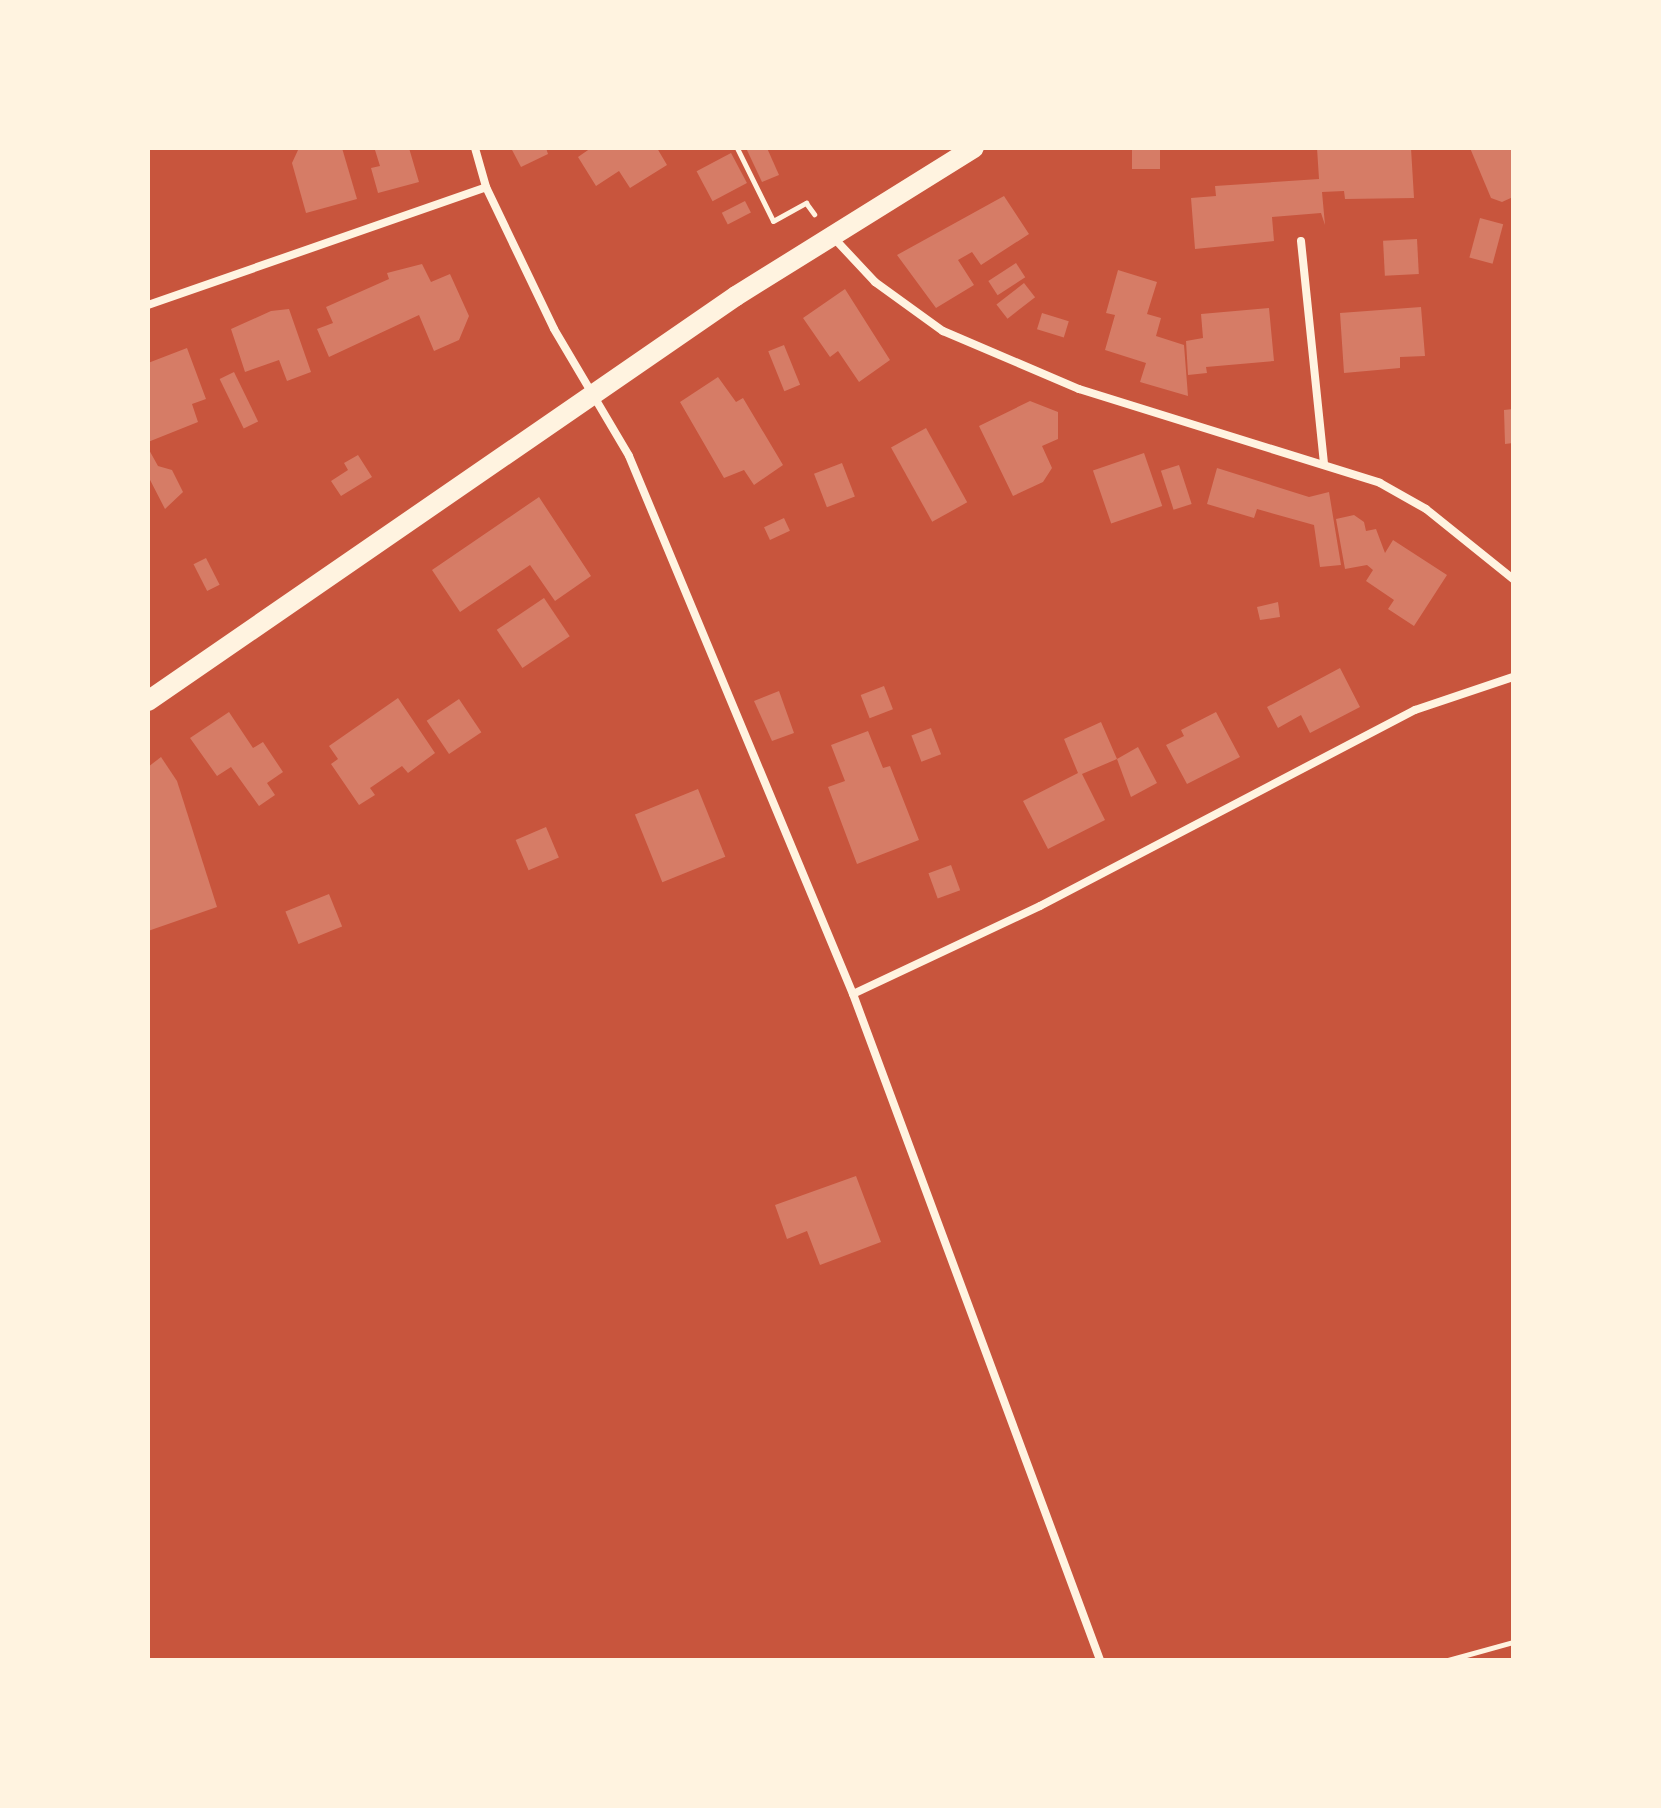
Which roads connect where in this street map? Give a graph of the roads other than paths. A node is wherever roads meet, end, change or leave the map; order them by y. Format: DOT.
graph roads {
  1 [pos="475,148"];
  2 [pos="974,148"];
  3 [pos="486,187"];
  4 [pos="830,233"];
  5 [pos="1301,241"];
  6 [pos="148,305"];
  7 [pos="597,395"];
  8 [pos="1324,463"];
  9 [pos="1513,579"];
  10 [pos="1513,677"];
  11 [pos="148,701"];
  12 [pos="853,994"];
  13 [pos="1100,1660"];
  1 -- 3 [label="street"];
  2 -- 4 [label="main road"];
  3 -- 6 [label="street"];
  3 -- 7 [label="street"];
  4 -- 7 [label="main road"];
  4 -- 8 [label="street"];
  5 -- 8 [label="street"];
  7 -- 11 [label="main road"];
  7 -- 12 [label="street"];
  8 -- 9 [label="street"];
  10 -- 12 [label="street"];
  12 -- 13 [label="street"];
}
